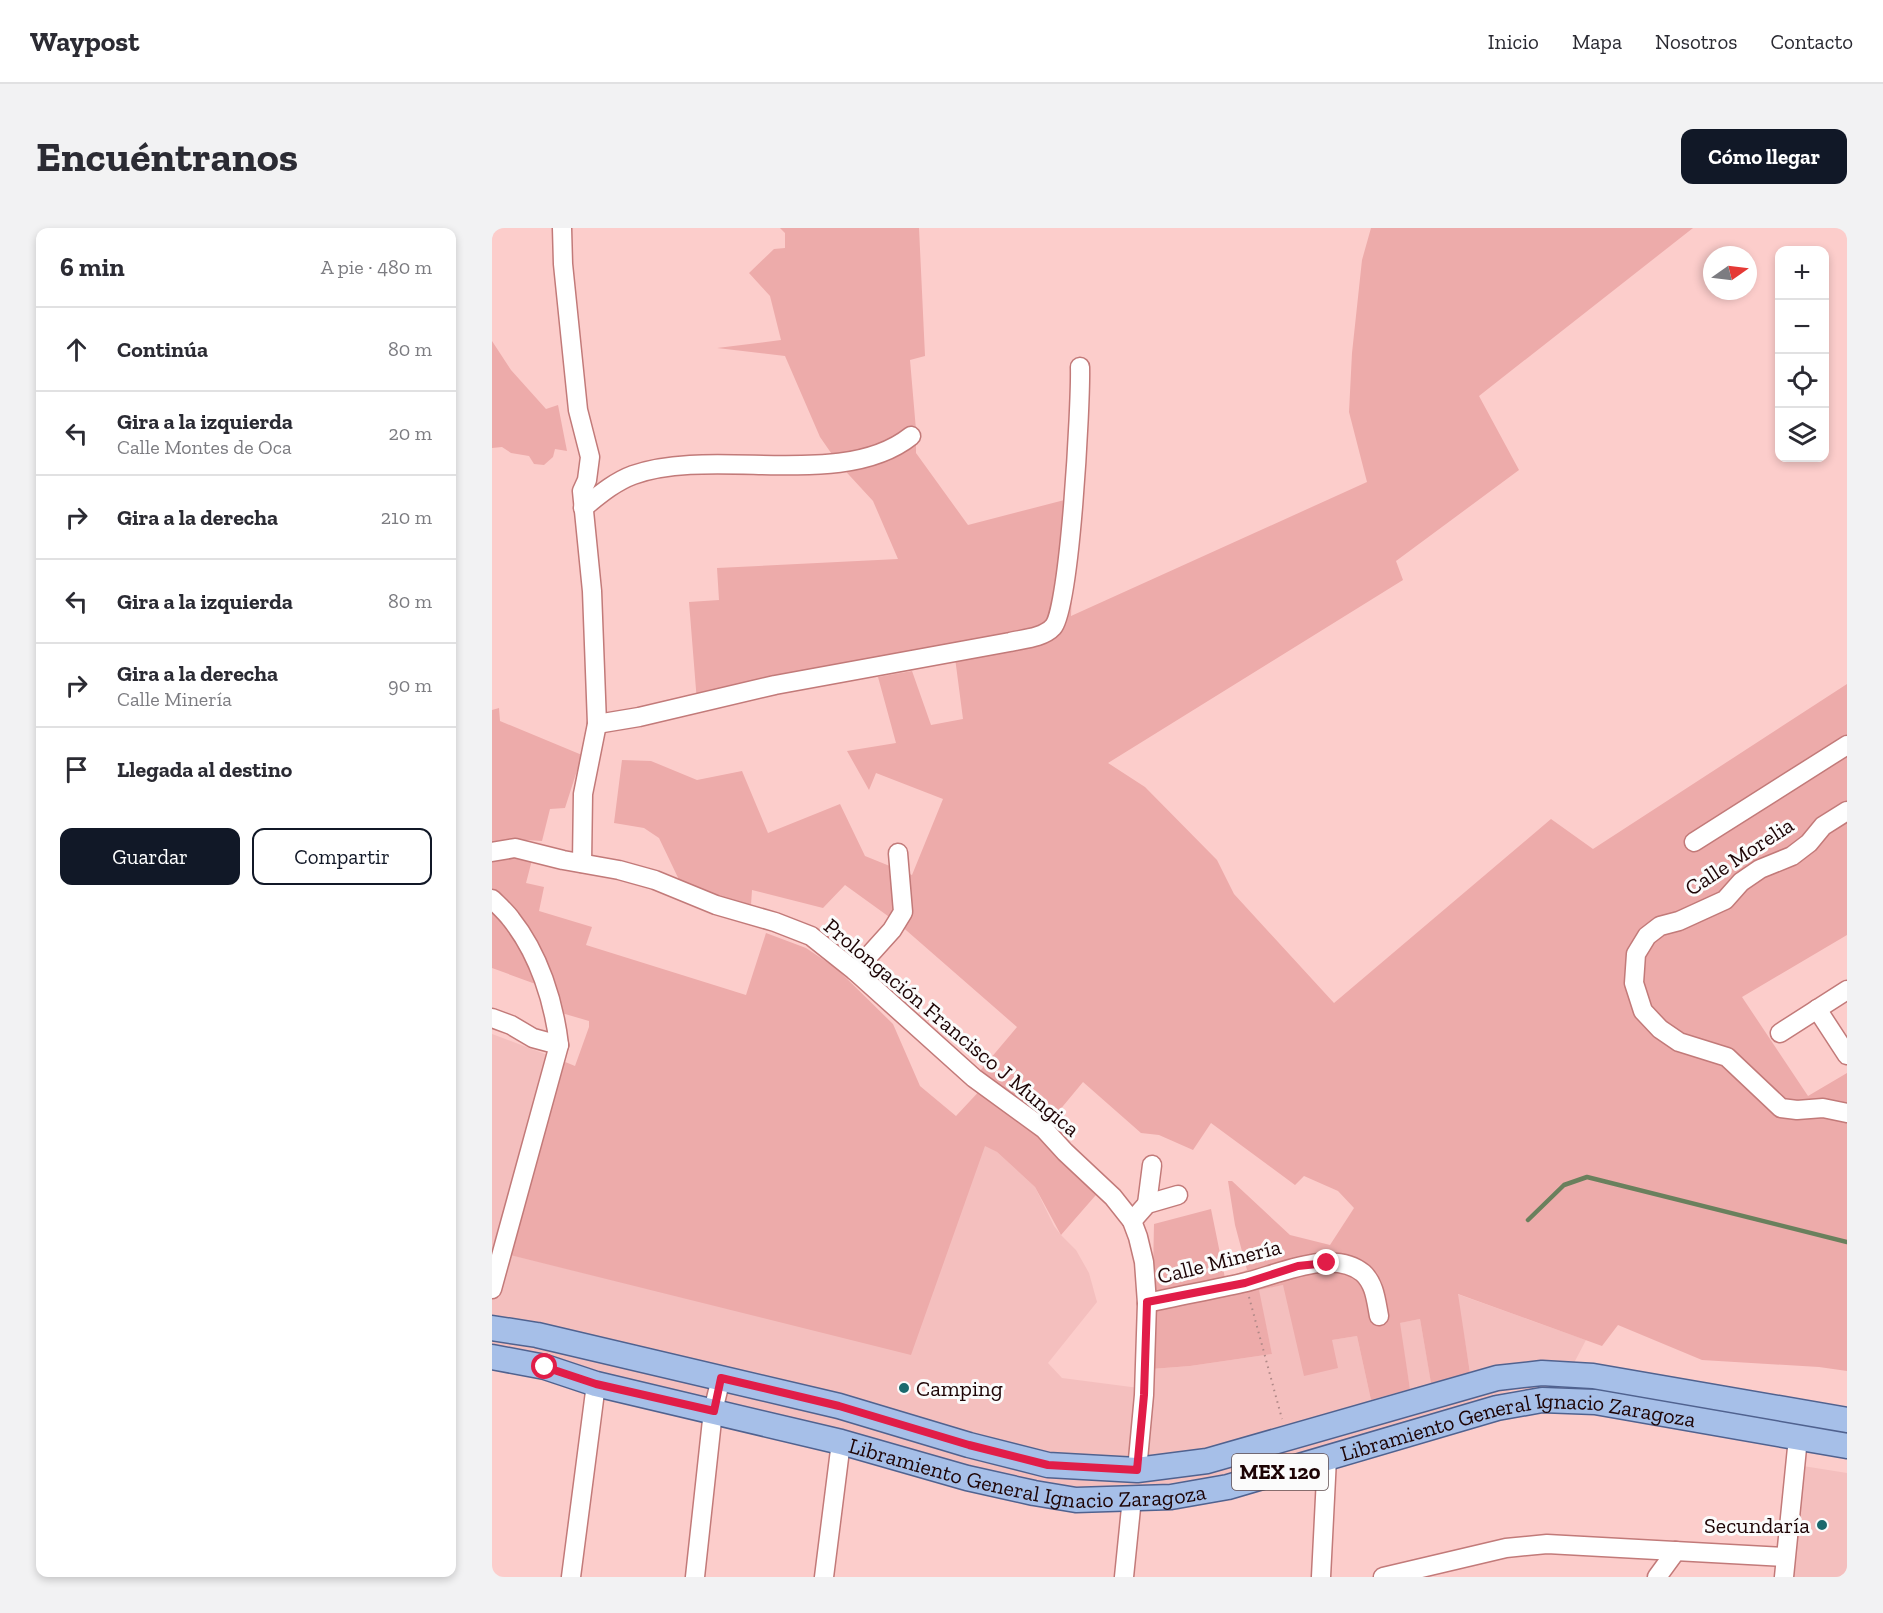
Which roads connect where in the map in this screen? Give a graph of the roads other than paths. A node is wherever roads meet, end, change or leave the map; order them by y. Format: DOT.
graph roads {
  1 [pos="562,228"];
  2 [pos="1080,368"];
  3 [pos="911,435"];
  4 [pos="583,508"];
  5 [pos="597,724"];
  6 [pos="1847,745"];
  7 [pos="1847,811"];
  8 [pos="1694,842"];
  9 [pos="492,852"];
  10 [pos="898,853"];
  11 [pos="582,863"];
  12 [pos="492,899"];
  13 [pos="855,971"];
  14 [pos="1847,990"];
  15 [pos="1817,1009"];
  16 [pos="492,1018"];
  17 [pos="1780,1033"];
  18 [pos="559,1045"];
  19 [pos="1847,1055"];
  20 [pos="1847,1113"];
  21 [pos="1152,1165"];
  22 [pos="1178,1195"];
  23 [pos="1146,1204"];
  24 [pos="1132,1221"];
  25 [pos="492,1289"];
  26 [pos="1147,1302"];
  27 [pos="1379,1316"];
  28 [pos="492,1328"];
  29 [pos="492,1357"];
  30 [pos="721,1378"];
  31 [pos="596,1384"];
  32 [pos="713,1418"];
  33 [pos="1847,1420"];
  34 [pos="1798,1438"];
  35 [pos="841,1442"];
  36 [pos="1847,1446"];
  37 [pos="1327,1458"];
  38 [pos="1137,1470"];
  39 [pos="1131,1498"];
  40 [pos="1676,1551"];
  41 [pos="1785,1557"];
  42 [pos="572,1577"];
  43 [pos="695,1577"];
  44 [pos="824,1577"];
  45 [pos="1124,1577"];
  46 [pos="1321,1577"];
  47 [pos="1383,1577"];
  48 [pos="1657,1577"];
  49 [pos="1784,1577"];
  1 -- 4 [label="street"];
  2 -- 5 [label="street"];
  3 -- 4 [label="street"];
  4 -- 5 [label="street"];
  5 -- 11 [label="street"];
  6 -- 8 [label="street"];
  7 -- 20 [label="street, Calle Morelia"];
  9 -- 11 [label="street, Prolongación Francisco J Mungica"];
  10 -- 13 [label="street"];
  11 -- 13 [label="street, Prolongación Francisco J Mungica"];
  12 -- 18 [label="street"];
  13 -- 24 [label="street, Prolongación Francisco J Mungica"];
  14 -- 15 [label="street"];
  15 -- 17 [label="street"];
  15 -- 19 [label="street"];
  16 -- 18 [label="street"];
  18 -- 25 [label="street"];
  21 -- 23 [label="street"];
  22 -- 23 [label="street"];
  23 -- 24 [label="street"];
  24 -- 26 [label="street, Prolongación Francisco J Mungica"];
  26 -- 27 [label="street, Calle Minería"];
  26 -- 38 [label="street, Prolongación Francisco J Mungica"];
  28 -- 30 [label="main road, Libramiento General Ignacio Zaragoza / MEX 120"];
  29 -- 31 [label="main road, Libramiento General Ignacio Zaragoza / MEX 120"];
  30 -- 32 [label="street"];
  30 -- 38 [label="main road, Libramiento General Ignacio Zaragoza / MEX 120"];
  31 -- 32 [label="main road, Libramiento General Ignacio Zaragoza / MEX 120"];
  31 -- 42 [label="street"];
  32 -- 35 [label="main road, Libramiento General Ignacio Zaragoza / MEX 120"];
  32 -- 43 [label="street"];
  33 -- 38 [label="main road, Libramiento General Ignacio Zaragoza / MEX 120"];
  34 -- 36 [label="main road, Libramiento General Ignacio Zaragoza / MEX 120"];
  34 -- 37 [label="main road, Libramiento General Ignacio Zaragoza / MEX 120"];
  34 -- 41 [label="street"];
  35 -- 39 [label="main road, Libramiento General Ignacio Zaragoza / MEX 120"];
  35 -- 44 [label="street"];
  37 -- 39 [label="main road, Libramiento General Ignacio Zaragoza / MEX 120"];
  37 -- 46 [label="street"];
  39 -- 45 [label="street"];
  40 -- 41 [label="street"];
  40 -- 47 [label="street"];
  40 -- 48 [label="street"];
  41 -- 49 [label="street"];
}
